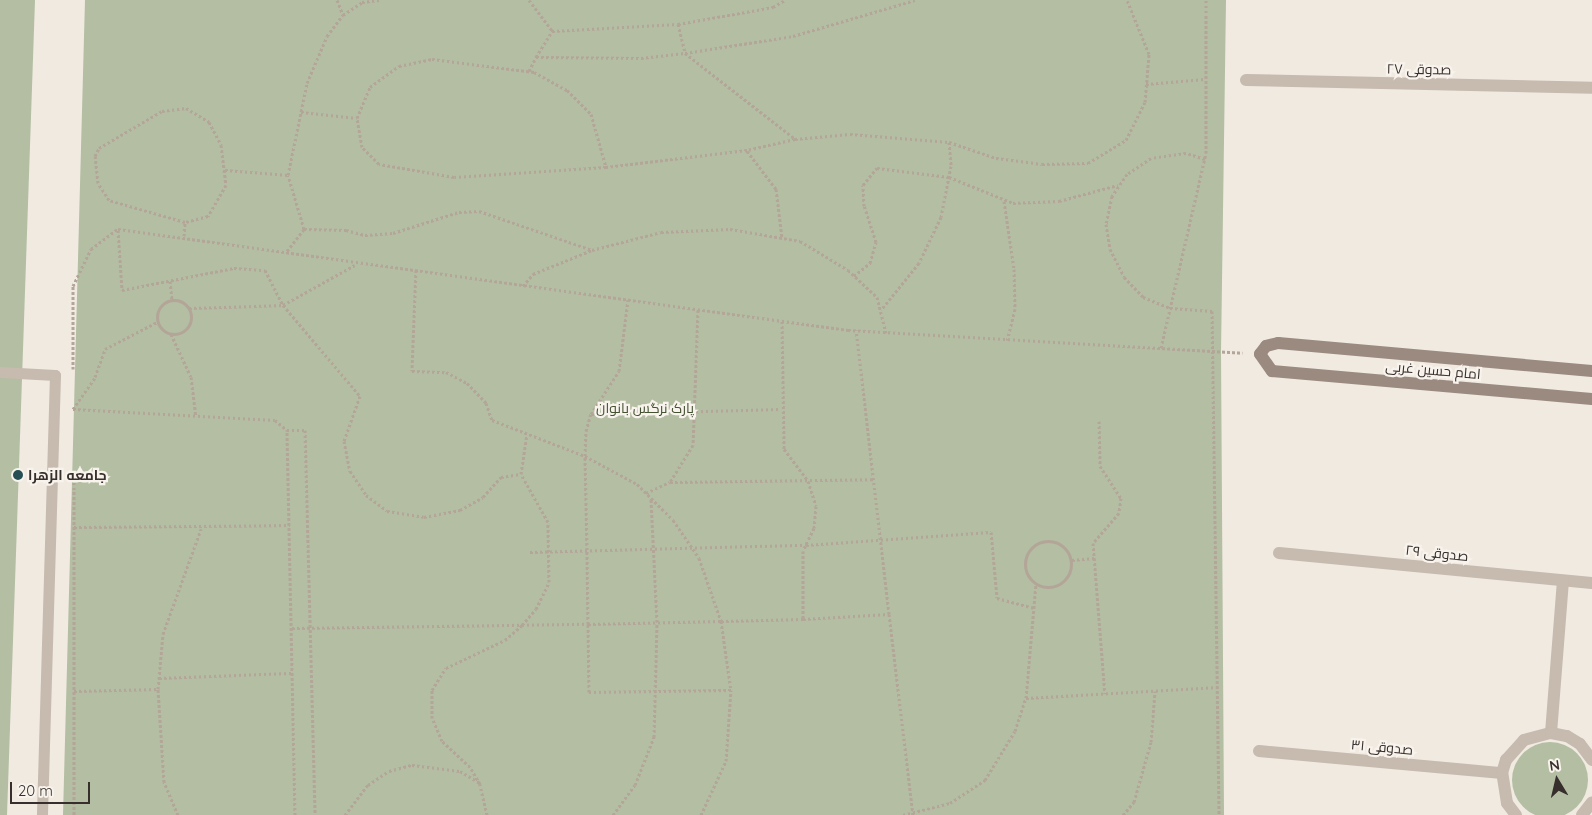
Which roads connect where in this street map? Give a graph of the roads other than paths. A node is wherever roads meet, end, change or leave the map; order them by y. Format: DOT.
graph roads {
  1 [pos="1246,80"];
  2 [pos="1592,88"];
  3 [pos="0,372"];
  4 [pos="1592,372"];
  5 [pos="1592,400"];
  6 [pos="1278,552"];
  7 [pos="1563,581"];
  8 [pos="1592,584"];
  9 [pos="1551,733"];
  10 [pos="1259,750"];
  11 [pos="1592,760"];
  12 [pos="1502,773"];
  13 [pos="1592,802"];
  14 [pos="42,815"];
  15 [pos="1516,815"];
  16 [pos="1582,815"];
  1 -- 2 [label="street, صدوقی ۲۷"];
  3 -- 14 [label="lane"];
  4 -- 5 [label="main road, امام حسین غربی"];
  6 -- 7 [label="street, صدوقی ۲۹"];
  7 -- 8 [label="street, صدوقی ۲۹"];
  7 -- 9 [label="street"];
  9 -- 11 [label="street"];
  9 -- 12 [label="street"];
  10 -- 12 [label="street, صدوقی ۳۱"];
  12 -- 15 [label="street"];
  13 -- 16 [label="street"];
}
